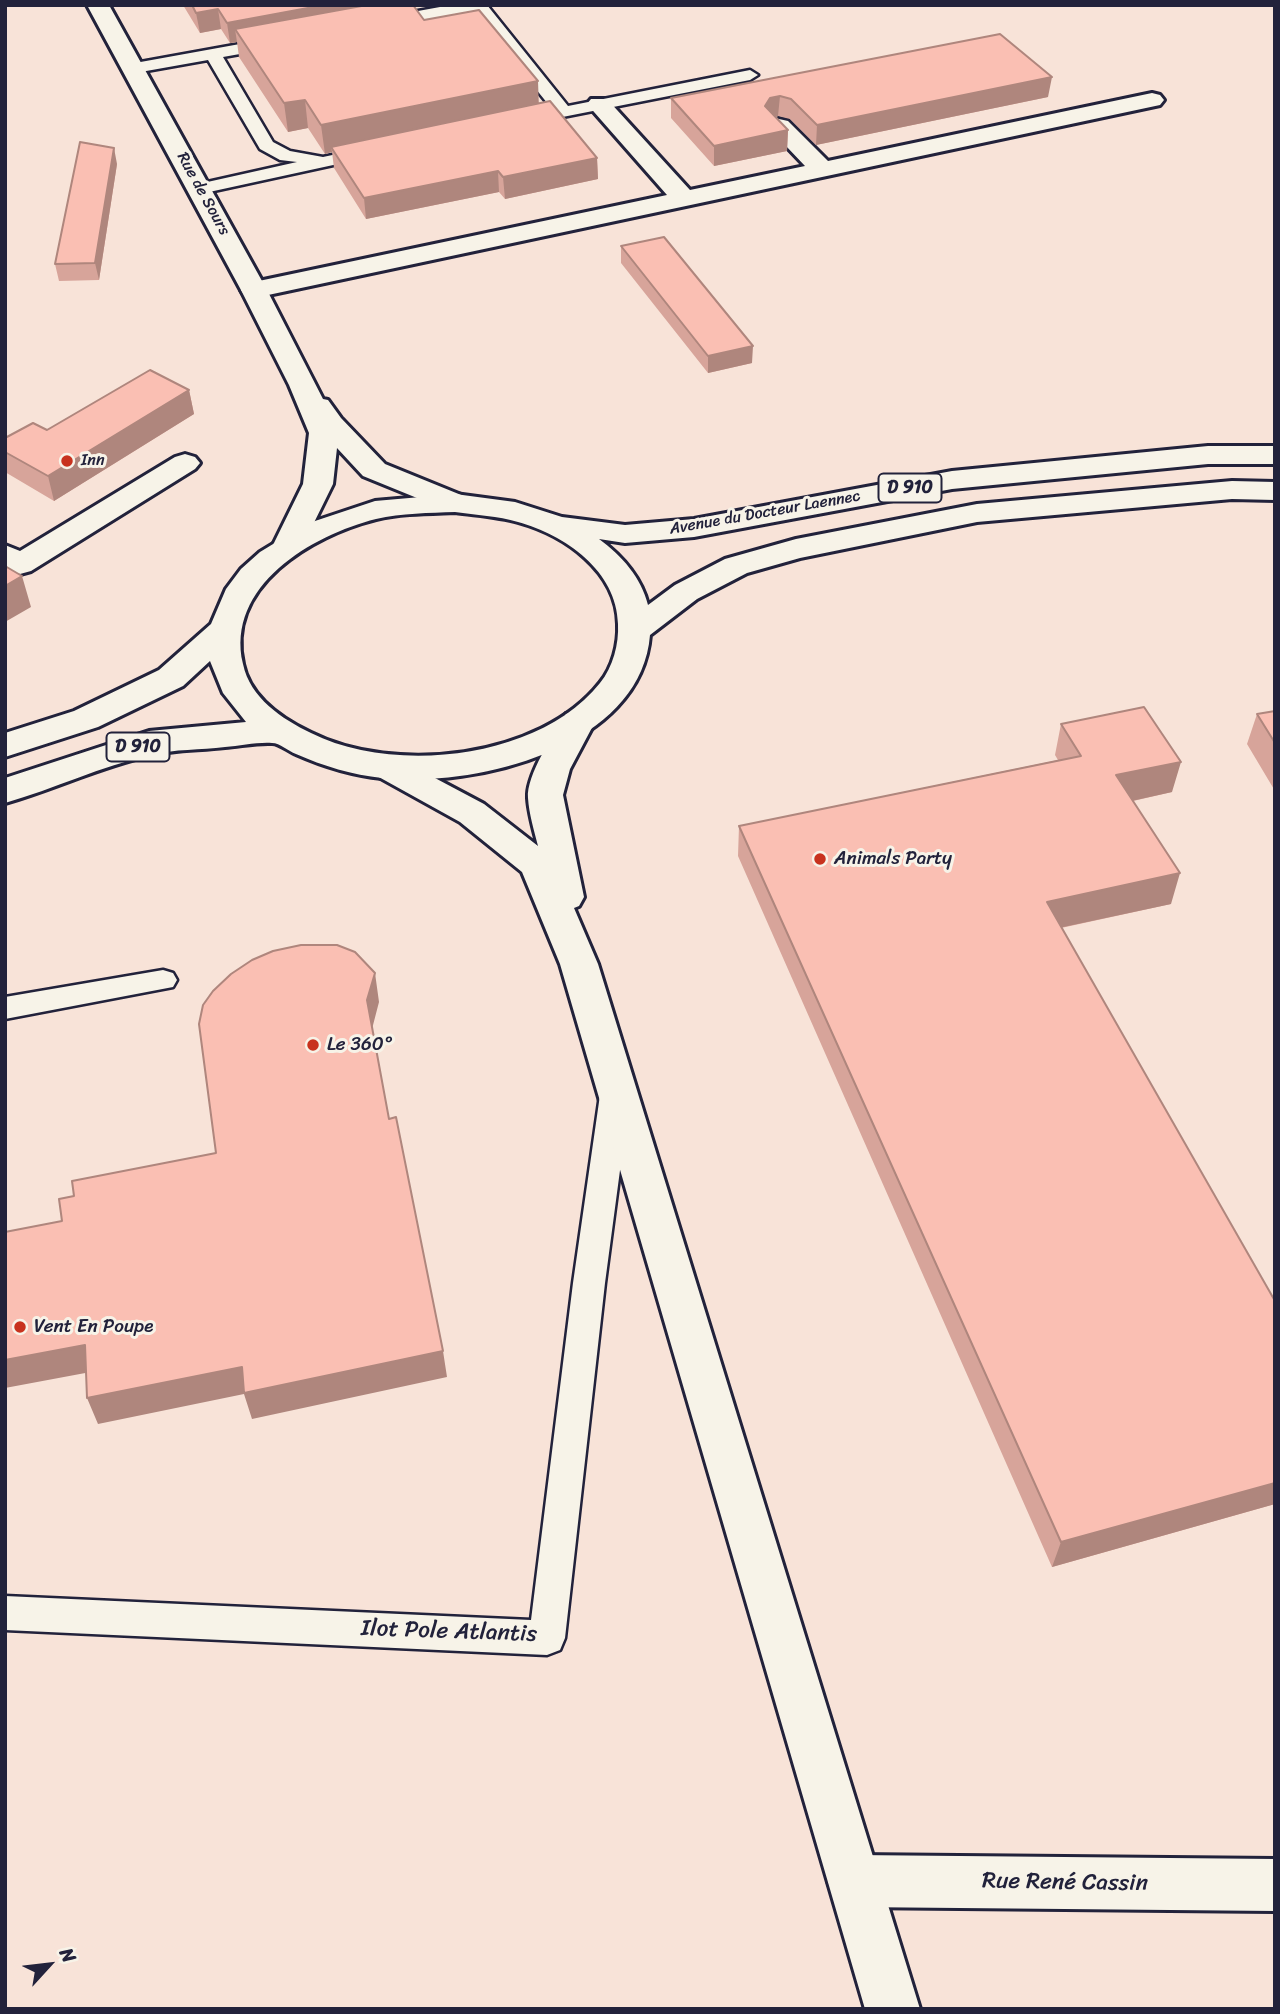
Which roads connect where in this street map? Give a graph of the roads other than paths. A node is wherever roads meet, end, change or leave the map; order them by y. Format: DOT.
graph roads {
  1 [pos="98,5"];
  2 [pos="478,5"];
  3 [pos="371,25"];
  4 [pos="292,39"];
  5 [pos="213,54"];
  6 [pos="135,68"];
  7 [pos="750,75"];
  8 [pos="1152,100"];
  9 [pos="599,104"];
  10 [pos="563,111"];
  11 [pos="509,123"];
  12 [pos="779,126"];
  13 [pos="387,149"];
  14 [pos="332,160"];
  15 [pos="822,170"];
  16 [pos="200,189"];
  17 [pos="684,199"];
  18 [pos="254,290"];
  19 [pos="303,384"];
  20 [pos="1275,455"];
  21 [pos="185,463"];
  22 [pos="1275,491"];
  23 [pos="455,503"];
  24 [pos="548,522"];
  25 [pos="288,545"];
  26 [pos="5,555"];
  27 [pos="225,629"];
  28 [pos="636,630"];
  29 [pos="578,722"];
  30 [pos="276,731"];
  31 [pos="5,745"];
  32 [pos="389,768"];
  33 [pos="5,791"];
  34 [pos="579,964"];
  35 [pos="163,980"];
  36 [pos="5,1008"];
  37 [pos="616,1085"];
  38 [pos="5,1613"];
  39 [pos="854,1881"];
  40 [pos="1275,1885"];
  41 [pos="893,2009"];
  1 -- 6 [label="main road, Rue de Sours"];
  2 -- 3 [label="lane"];
  2 -- 10 [label="lane"];
  4 -- 5 [label="lane"];
  5 -- 6 [label="lane"];
  5 -- 14 [label="lane"];
  6 -- 16 [label="main road, Rue de Sours"];
  7 -- 9 [label="lane"];
  8 -- 15 [label="main road"];
  9 -- 10 [label="lane"];
  9 -- 17 [label="main road"];
  10 -- 11 [label="lane"];
  12 -- 15 [label="main road"];
  13 -- 14 [label="lane"];
  14 -- 16 [label="lane"];
  15 -- 17 [label="main road"];
  16 -- 18 [label="main road, Rue de Sours"];
  17 -- 18 [label="main road"];
  18 -- 19 [label="main road, Rue de Sours"];
  19 -- 23 [label="main road"];
  19 -- 25 [label="main road"];
  20 -- 24 [label="main road, Avenue du Docteur Laennec / D 910"];
  21 -- 26 [label="main road"];
  22 -- 28 [label="main road, D 910"];
  23 -- 24 [label="main road"];
  23 -- 25 [label="main road"];
  24 -- 28 [label="main road"];
  25 -- 27 [label="main road"];
  27 -- 30 [label="main road"];
  27 -- 31 [label="main road, D 910"];
  28 -- 29 [label="main road"];
  29 -- 32 [label="main road"];
  29 -- 34 [label="main road"];
  30 -- 32 [label="main road"];
  30 -- 33 [label="main road, D 910"];
  32 -- 34 [label="main road"];
  34 -- 37 [label="main road"];
  35 -- 36 [label="lane"];
  37 -- 38 [label="lane, Ilot Pole Atlantis"];
  37 -- 39 [label="main road"];
  39 -- 40 [label="main road, Rue René Cassin"];
  39 -- 41 [label="main road"];
}
